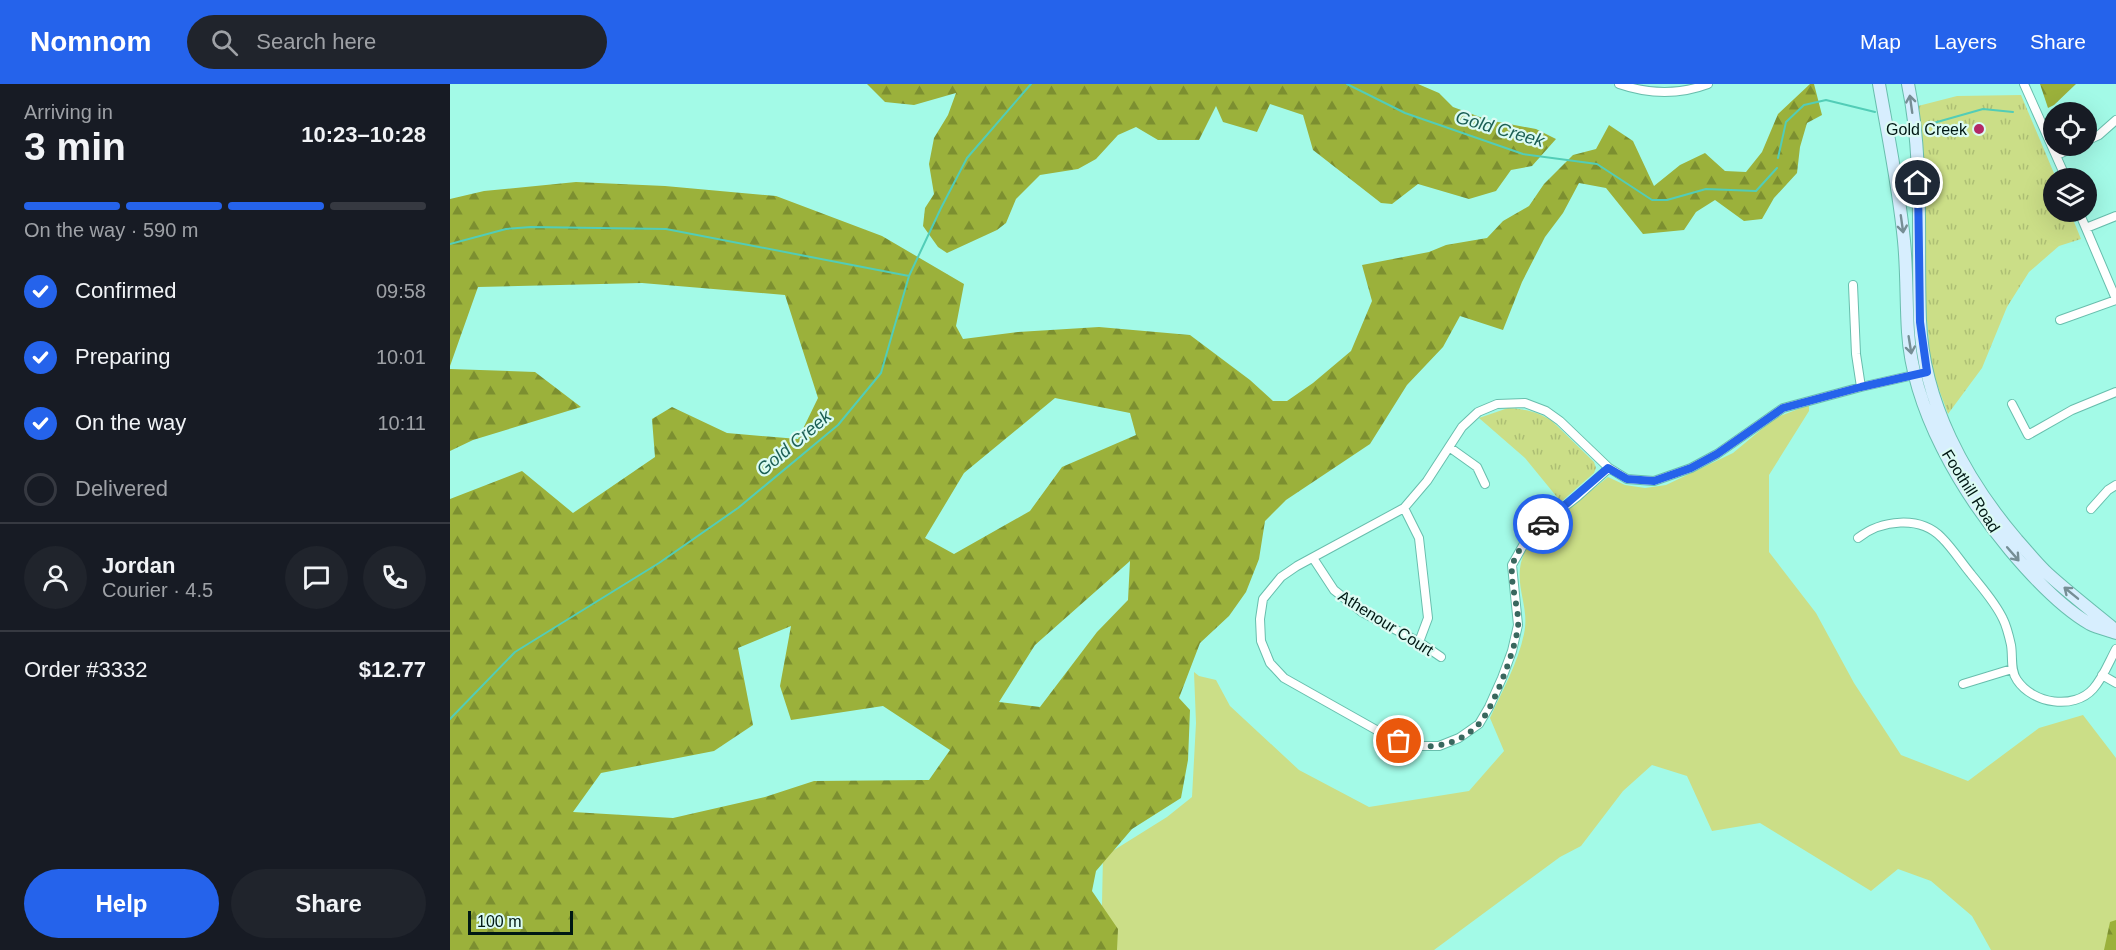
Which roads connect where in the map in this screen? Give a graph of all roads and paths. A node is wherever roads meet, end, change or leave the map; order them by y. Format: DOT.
graph roads {
  1 [pos="1619,84"];
  2 [pos="1707,84"];
  3 [pos="1879,84"];
  4 [pos="1908,84"];
  5 [pos="2024,84"];
  6 [pos="2116,120"];
  7 [pos="2043,126"];
  8 [pos="2097,136"];
  9 [pos="2116,216"];
  10 [pos="2083,222"];
  11 [pos="2086,228"];
  12 [pos="1852,285"];
  13 [pos="2116,300"];
  14 [pos="2060,320"];
  15 [pos="1921,373"];
  16 [pos="1861,387"];
  17 [pos="2116,392"];
  18 [pos="2012,404"];
  19 [pos="1449,447"];
  20 [pos="1608,468"];
  21 [pos="1485,484"];
  22 [pos="2116,485"];
  23 [pos="1404,508"];
  24 [pos="2091,509"];
  25 [pos="1858,538"];
  26 [pos="1313,558"];
  27 [pos="2116,632"];
  28 [pos="1419,642"];
  29 [pos="2116,649"];
  30 [pos="1441,657"];
  31 [pos="2012,669"];
  32 [pos="2102,675"];
  33 [pos="2116,683"];
  34 [pos="1963,684"];
  1 -- 2 [label="street"];
  3 -- 15 [label="main road, Foothill Road, one-way"];
  15 -- 4 [label="main road, Foothill Road, one-way"];
  5 -- 7 [label="street"];
  6 -- 8 [label="street"];
  9 -- 11 [label="street"];
  10 -- 11 [label="street"];
  11 -- 13 [label="street"];
  12 -- 16 [label="street"];
  13 -- 14 [label="street"];
  15 -- 16 [label="street"];
  15 -- 27 [label="main road, Foothill Road"];
  16 -- 20 [label="street"];
  17 -- 18 [label="street"];
  19 -- 20 [label="street"];
  19 -- 21 [label="street"];
  19 -- 23 [label="street"];
  20 -- 26 [label="street"];
  22 -- 24 [label="street"];
  23 -- 26 [label="street"];
  23 -- 28 [label="street"];
  25 -- 31 [label="street"];
  26 -- 28 [label="street, Athenour Court"];
  28 -- 30 [label="street, Athenour Court"];
  29 -- 32 [label="street"];
  31 -- 32 [label="street"];
  31 -- 34 [label="street"];
  32 -- 33 [label="street"];
}
